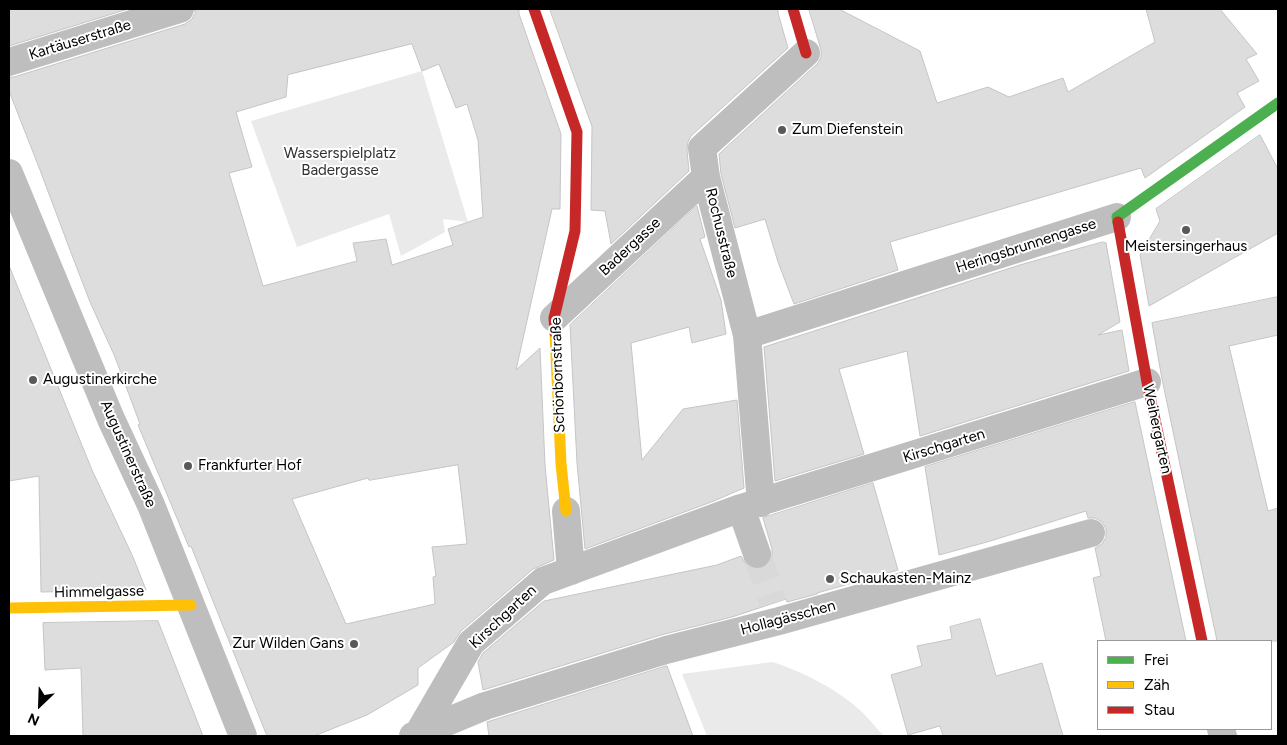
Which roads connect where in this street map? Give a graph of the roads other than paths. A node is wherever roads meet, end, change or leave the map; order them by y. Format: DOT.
graph roads {
  1 [pos="180,9"];
  2 [pos="534,9"];
  3 [pos="793,9"];
  4 [pos="806,54"];
  5 [pos="9,62"];
  6 [pos="1278,103"];
  7 [pos="9,173"];
  8 [pos="706,177"];
  9 [pos="1116,217"];
  10 [pos="554,318"];
  11 [pos="747,335"];
  12 [pos="1147,382"];
  13 [pos="751,506"];
  14 [pos="566,511"];
  15 [pos="1091,533"];
  16 [pos="757,554"];
  17 [pos="571,571"];
  18 [pos="191,605"];
  19 [pos="9,608"];
  20 [pos="1202,640"];
  21 [pos="485,706"];
  22 [pos="416,735"];
  23 [pos="243,736"];
  1 -- 5 [label="street, Kartäuserstraße"];
  2 -- 10 [label="street, Schönbornstraße"];
  3 -- 4 [label="street, Rochusstraße"];
  4 -- 8 [label="street, Rochusstraße"];
  6 -- 9 [label="street, Heringsbrunnengasse"];
  7 -- 18 [label="street, Augustinerstraße"];
  8 -- 10 [label="street, Badergasse"];
  8 -- 11 [label="street, Rochusstraße"];
  9 -- 11 [label="street, Heringsbrunnengasse"];
  9 -- 12 [label="street, Weihergarten"];
  10 -- 14 [label="street, Schönbornstraße"];
  11 -- 13 [label="street, Rochusstraße"];
  12 -- 13 [label="street, Kirschgarten"];
  12 -- 20 [label="street, Weihergarten"];
  13 -- 16 [label="street"];
  13 -- 17 [label="street, Kirschgarten"];
  14 -- 17 [label="street, Schönbornstraße"];
  15 -- 21 [label="street, Hollagässchen"];
  17 -- 22 [label="street, Kirschgarten"];
  18 -- 19 [label="street, Himmelgasse"];
  18 -- 23 [label="street, Augustinerstraße"];
  21 -- 22 [label="street, Kirschgarten"];
}
